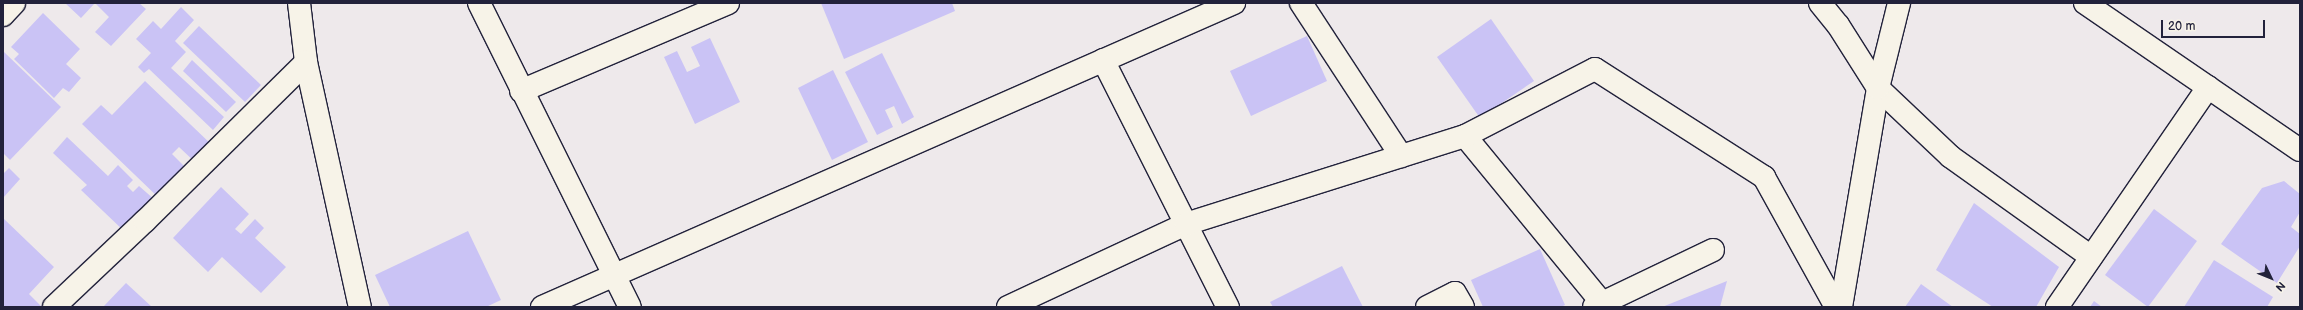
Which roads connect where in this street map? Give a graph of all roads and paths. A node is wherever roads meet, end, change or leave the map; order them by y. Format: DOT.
graph roads {
  1 [pos="14,3"];
  2 [pos="299,3"];
  3 [pos="479,3"];
  4 [pos="728,3"];
  5 [pos="1234,3"];
  6 [pos="1301,3"];
  7 [pos="1820,3"];
  8 [pos="1900,3"];
  9 [pos="2085,3"];
  10 [pos="704,8"];
  11 [pos="3,15"];
  12 [pos="1103,60"];
  13 [pos="306,62"];
  14 [pos="2208,87"];
  15 [pos="1878,88"];
  16 [pos="521,91"];
  17 [pos="1465,136"];
  18 [pos="2300,150"];
  19 [pos="1401,156"];
  20 [pos="1186,224"];
  21 [pos="1713,250"];
  22 [pos="2091,257"];
  23 [pos="614,275"];
  24 [pos="1598,305"];
  25 [pos="54,307"];
  26 [pos="360,307"];
  27 [pos="542,307"];
  28 [pos="630,307"];
  29 [pos="1008,307"];
  30 [pos="1228,307"];
  31 [pos="1427,307"];
  32 [pos="1463,307"];
  33 [pos="1836,307"];
  34 [pos="1841,307"];
  35 [pos="2057,307"];
  1 -- 11 [label="street"];
  2 -- 13 [label="street"];
  3 -- 16 [label="street"];
  4 -- 10 [label="street"];
  5 -- 12 [label="street"];
  6 -- 19 [label="street"];
  7 -- 15 [label="street"];
  8 -- 15 [label="street"];
  9 -- 14 [label="street"];
  10 -- 16 [label="street"];
  12 -- 20 [label="street"];
  12 -- 23 [label="street"];
  13 -- 25 [label="street"];
  13 -- 26 [label="street"];
  14 -- 18 [label="street"];
  14 -- 22 [label="street"];
  15 -- 22 [label="street"];
  15 -- 34 [label="street"];
  16 -- 23 [label="street"];
  17 -- 19 [label="street"];
  17 -- 24 [label="street"];
  17 -- 33 [label="street"];
  19 -- 20 [label="street"];
  20 -- 29 [label="street"];
  20 -- 30 [label="street"];
  21 -- 24 [label="street"];
  22 -- 35 [label="street"];
  23 -- 27 [label="street"];
  23 -- 28 [label="street"];
  31 -- 32 [label="street"];
}
